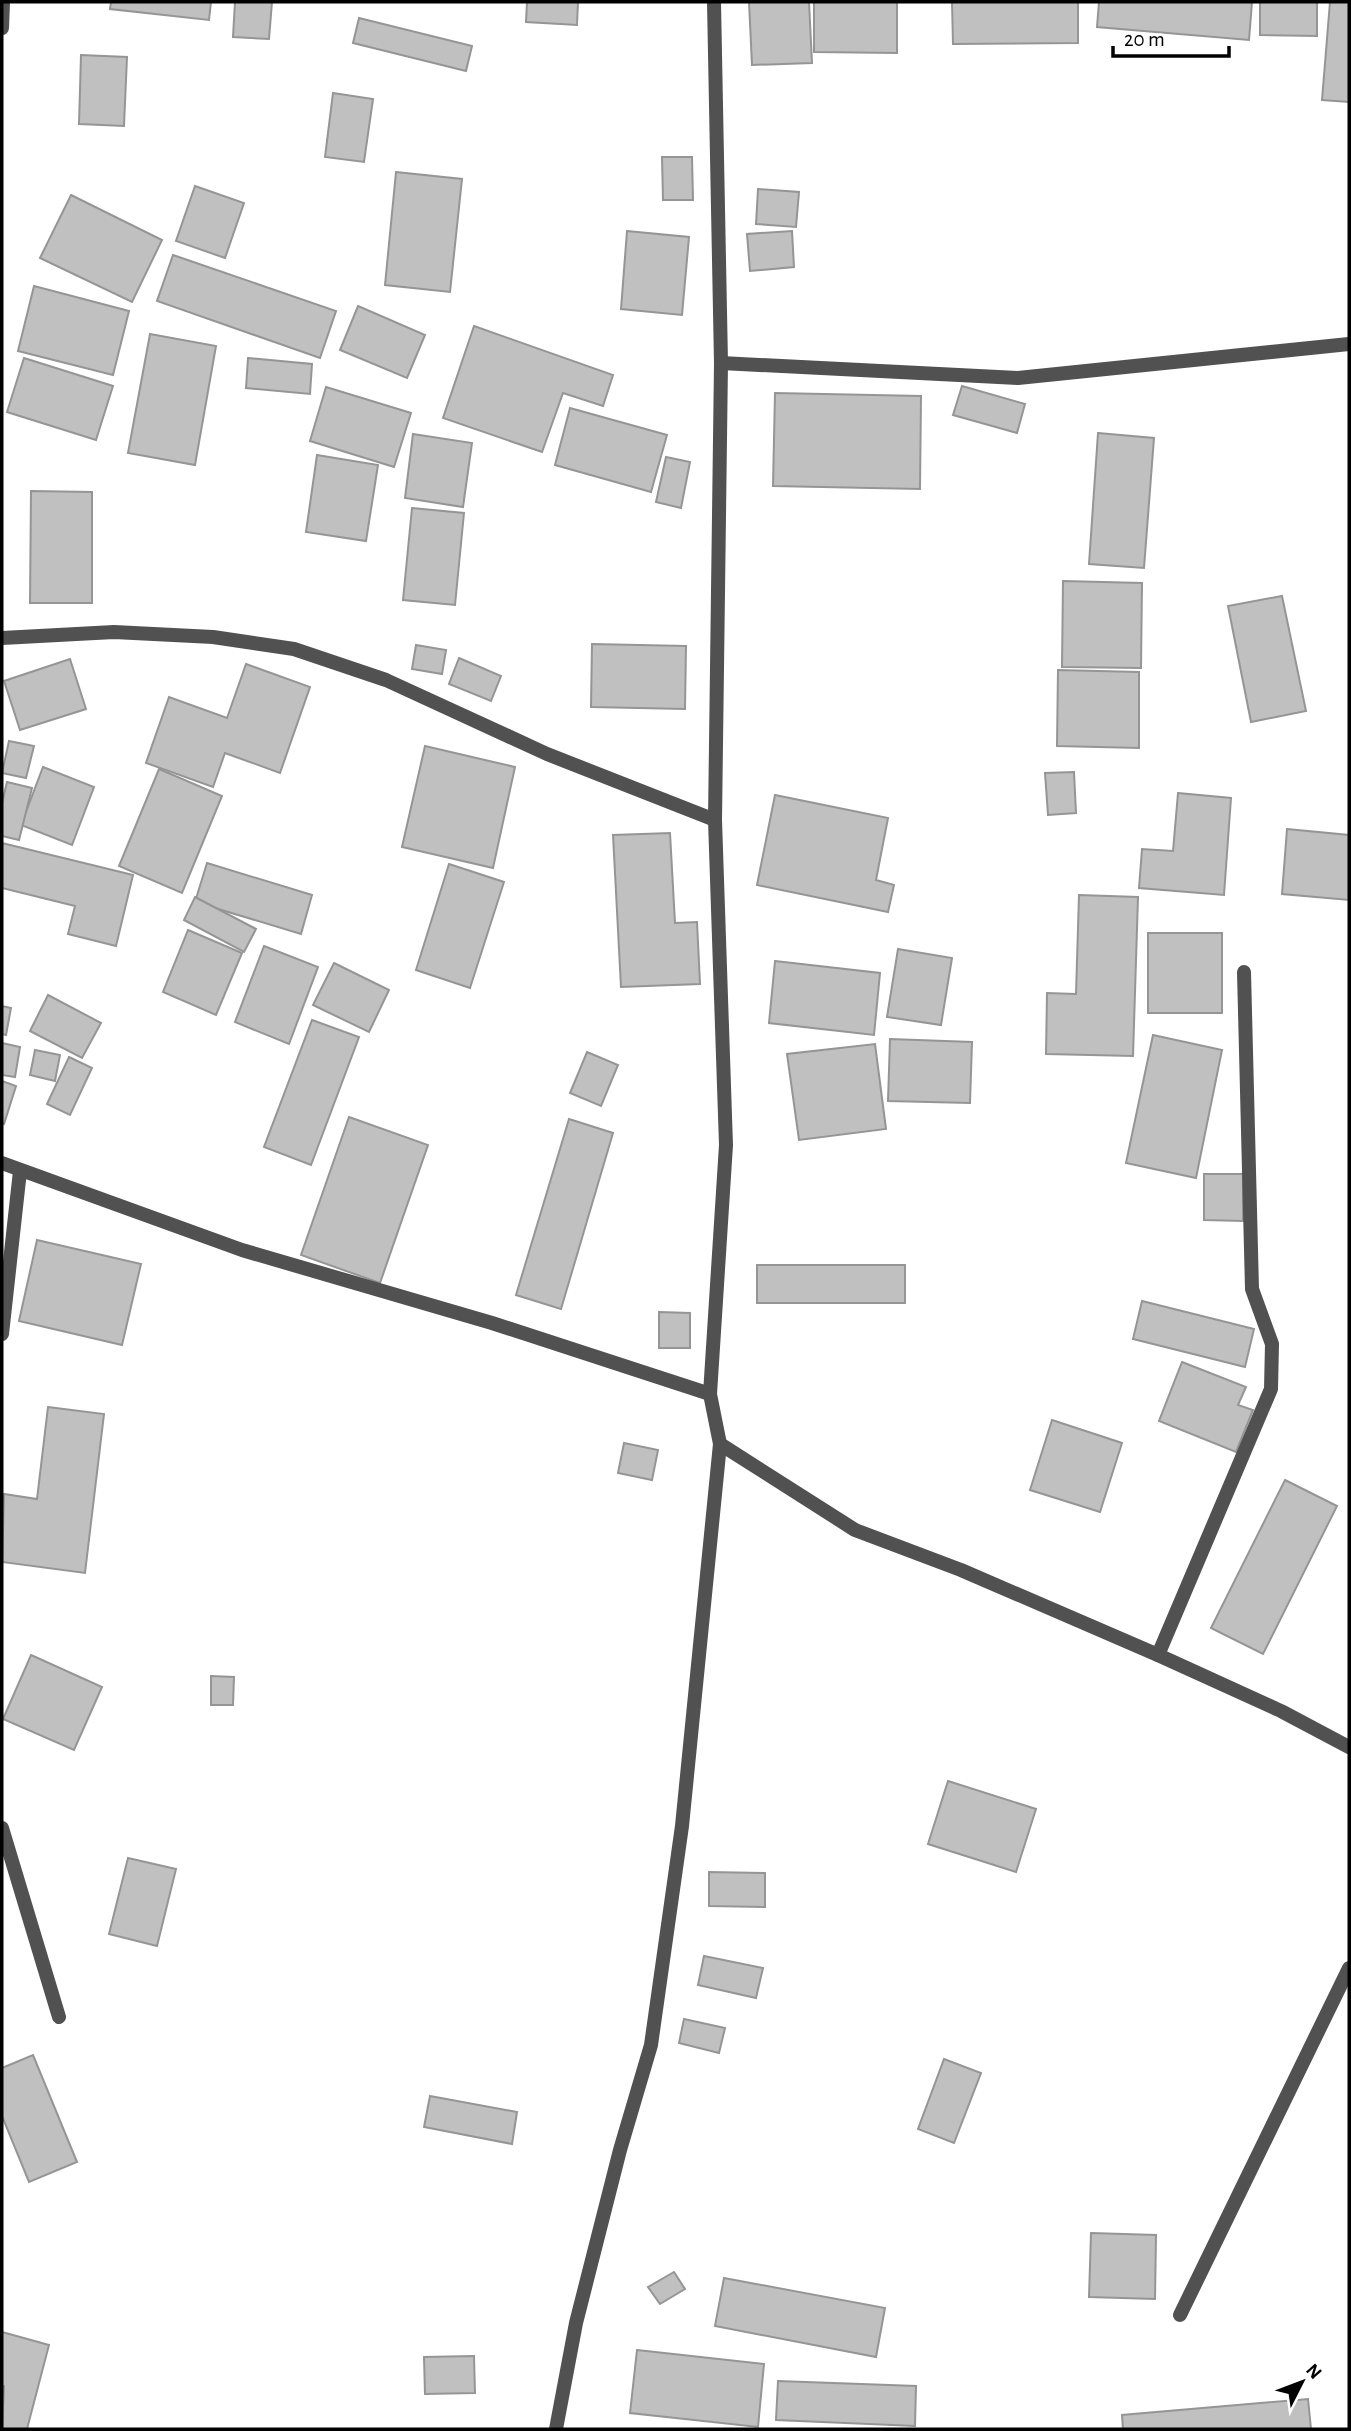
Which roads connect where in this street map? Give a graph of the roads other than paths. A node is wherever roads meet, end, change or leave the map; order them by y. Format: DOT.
graph roads {
  1 [pos="3,2"];
  2 [pos="714,2"];
  3 [pos="2,28"];
  4 [pos="1349,344"];
  5 [pos="721,363"];
  6 [pos="2,638"];
  7 [pos="715,820"];
  8 [pos="1244,972"];
  9 [pos="2,1163"];
  10 [pos="20,1171"];
  11 [pos="2,1334"];
  12 [pos="710,1394"];
  13 [pos="720,1444"];
  14 [pos="1158,1655"];
  15 [pos="1349,1747"];
  16 [pos="2,1828"];
  17 [pos="1349,1968"];
  18 [pos="59,2017"];
  19 [pos="1180,2315"];
  20 [pos="556,2429"];
  1 -- 3 [label="street"];
  2 -- 5 [label="street"];
  4 -- 5 [label="street"];
  5 -- 7 [label="street"];
  6 -- 7 [label="street"];
  7 -- 12 [label="street"];
  8 -- 14 [label="street"];
  9 -- 10 [label="street"];
  10 -- 11 [label="street"];
  10 -- 12 [label="street"];
  12 -- 13 [label="street"];
  13 -- 14 [label="street"];
  13 -- 20 [label="street"];
  14 -- 15 [label="street"];
  16 -- 18 [label="street"];
  17 -- 19 [label="street"];
}
